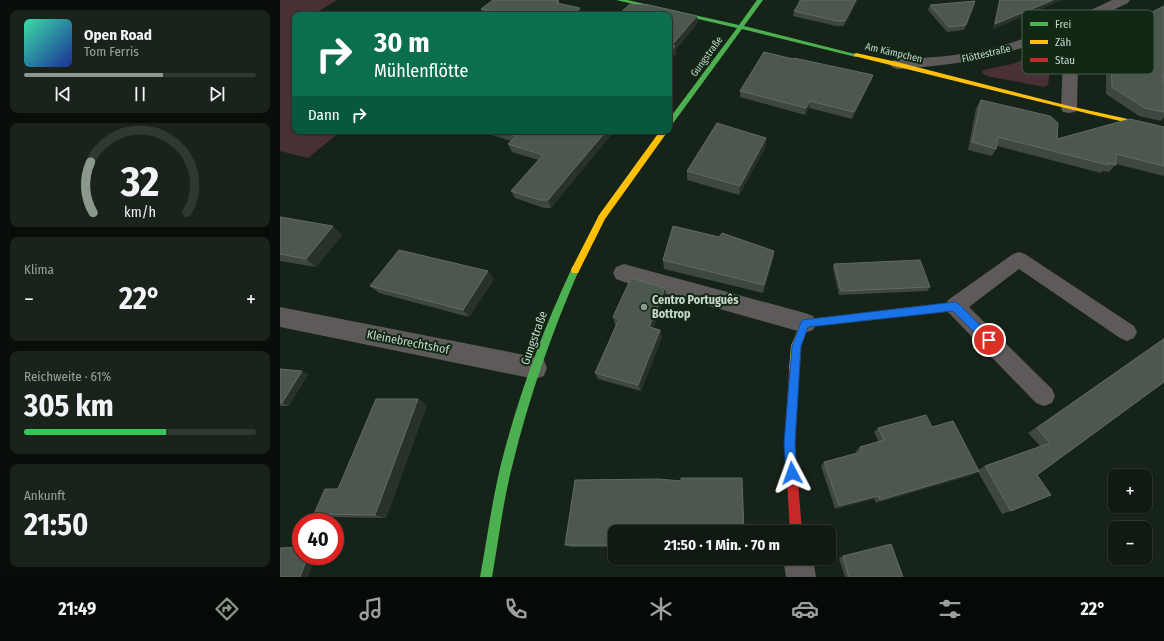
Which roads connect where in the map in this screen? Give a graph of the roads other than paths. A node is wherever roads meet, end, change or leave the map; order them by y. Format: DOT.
graph roads {
  1 [pos="619,0"];
  2 [pos="760,0"];
  3 [pos="1123,0"];
  4 [pos="1103,10"];
  5 [pos="741,27"];
  6 [pos="1022,43"];
  7 [pos="897,64"];
  8 [pos="1070,74"];
  9 [pos="1069,108"];
  10 [pos="672,120"];
  11 [pos="1164,129"];
  12 [pos="662,134"];
  13 [pos="624,272"];
  14 [pos="955,306"];
  15 [pos="280,317"];
  16 [pos="805,323"];
  17 [pos="1127,332"];
  18 [pos="535,368"];
  19 [pos="1044,396"];
  20 [pos="796,525"];
  21 [pos="799,565"];
  22 [pos="486,577"];
  23 [pos="801,577"];
  1 -- 5 [label="street, Am Kämpchen"];
  2 -- 5 [label="street, Gungstraße"];
  3 -- 4 [label="street, Flöttestraße"];
  5 -- 7 [label="street, Am Kämpchen"];
  5 -- 10 [label="street, Gungstraße"];
  6 -- 7 [label="street, Flöttestraße"];
  7 -- 9 [label="street, Am Kämpchen"];
  8 -- 9 [label="street"];
  9 -- 11 [label="street, Am Kämpchen"];
  12 -- 18 [label="street, Gungstraße"];
  13 -- 16 [label="street"];
  14 -- 16 [label="street"];
  14 -- 17 [label="lane"];
  14 -- 19 [label="lane"];
  15 -- 18 [label="street, Kleinebrechtshof"];
  16 -- 20 [label="street"];
  18 -- 22 [label="street, Gungstraße"];
  21 -- 23 [label="street"];
}
